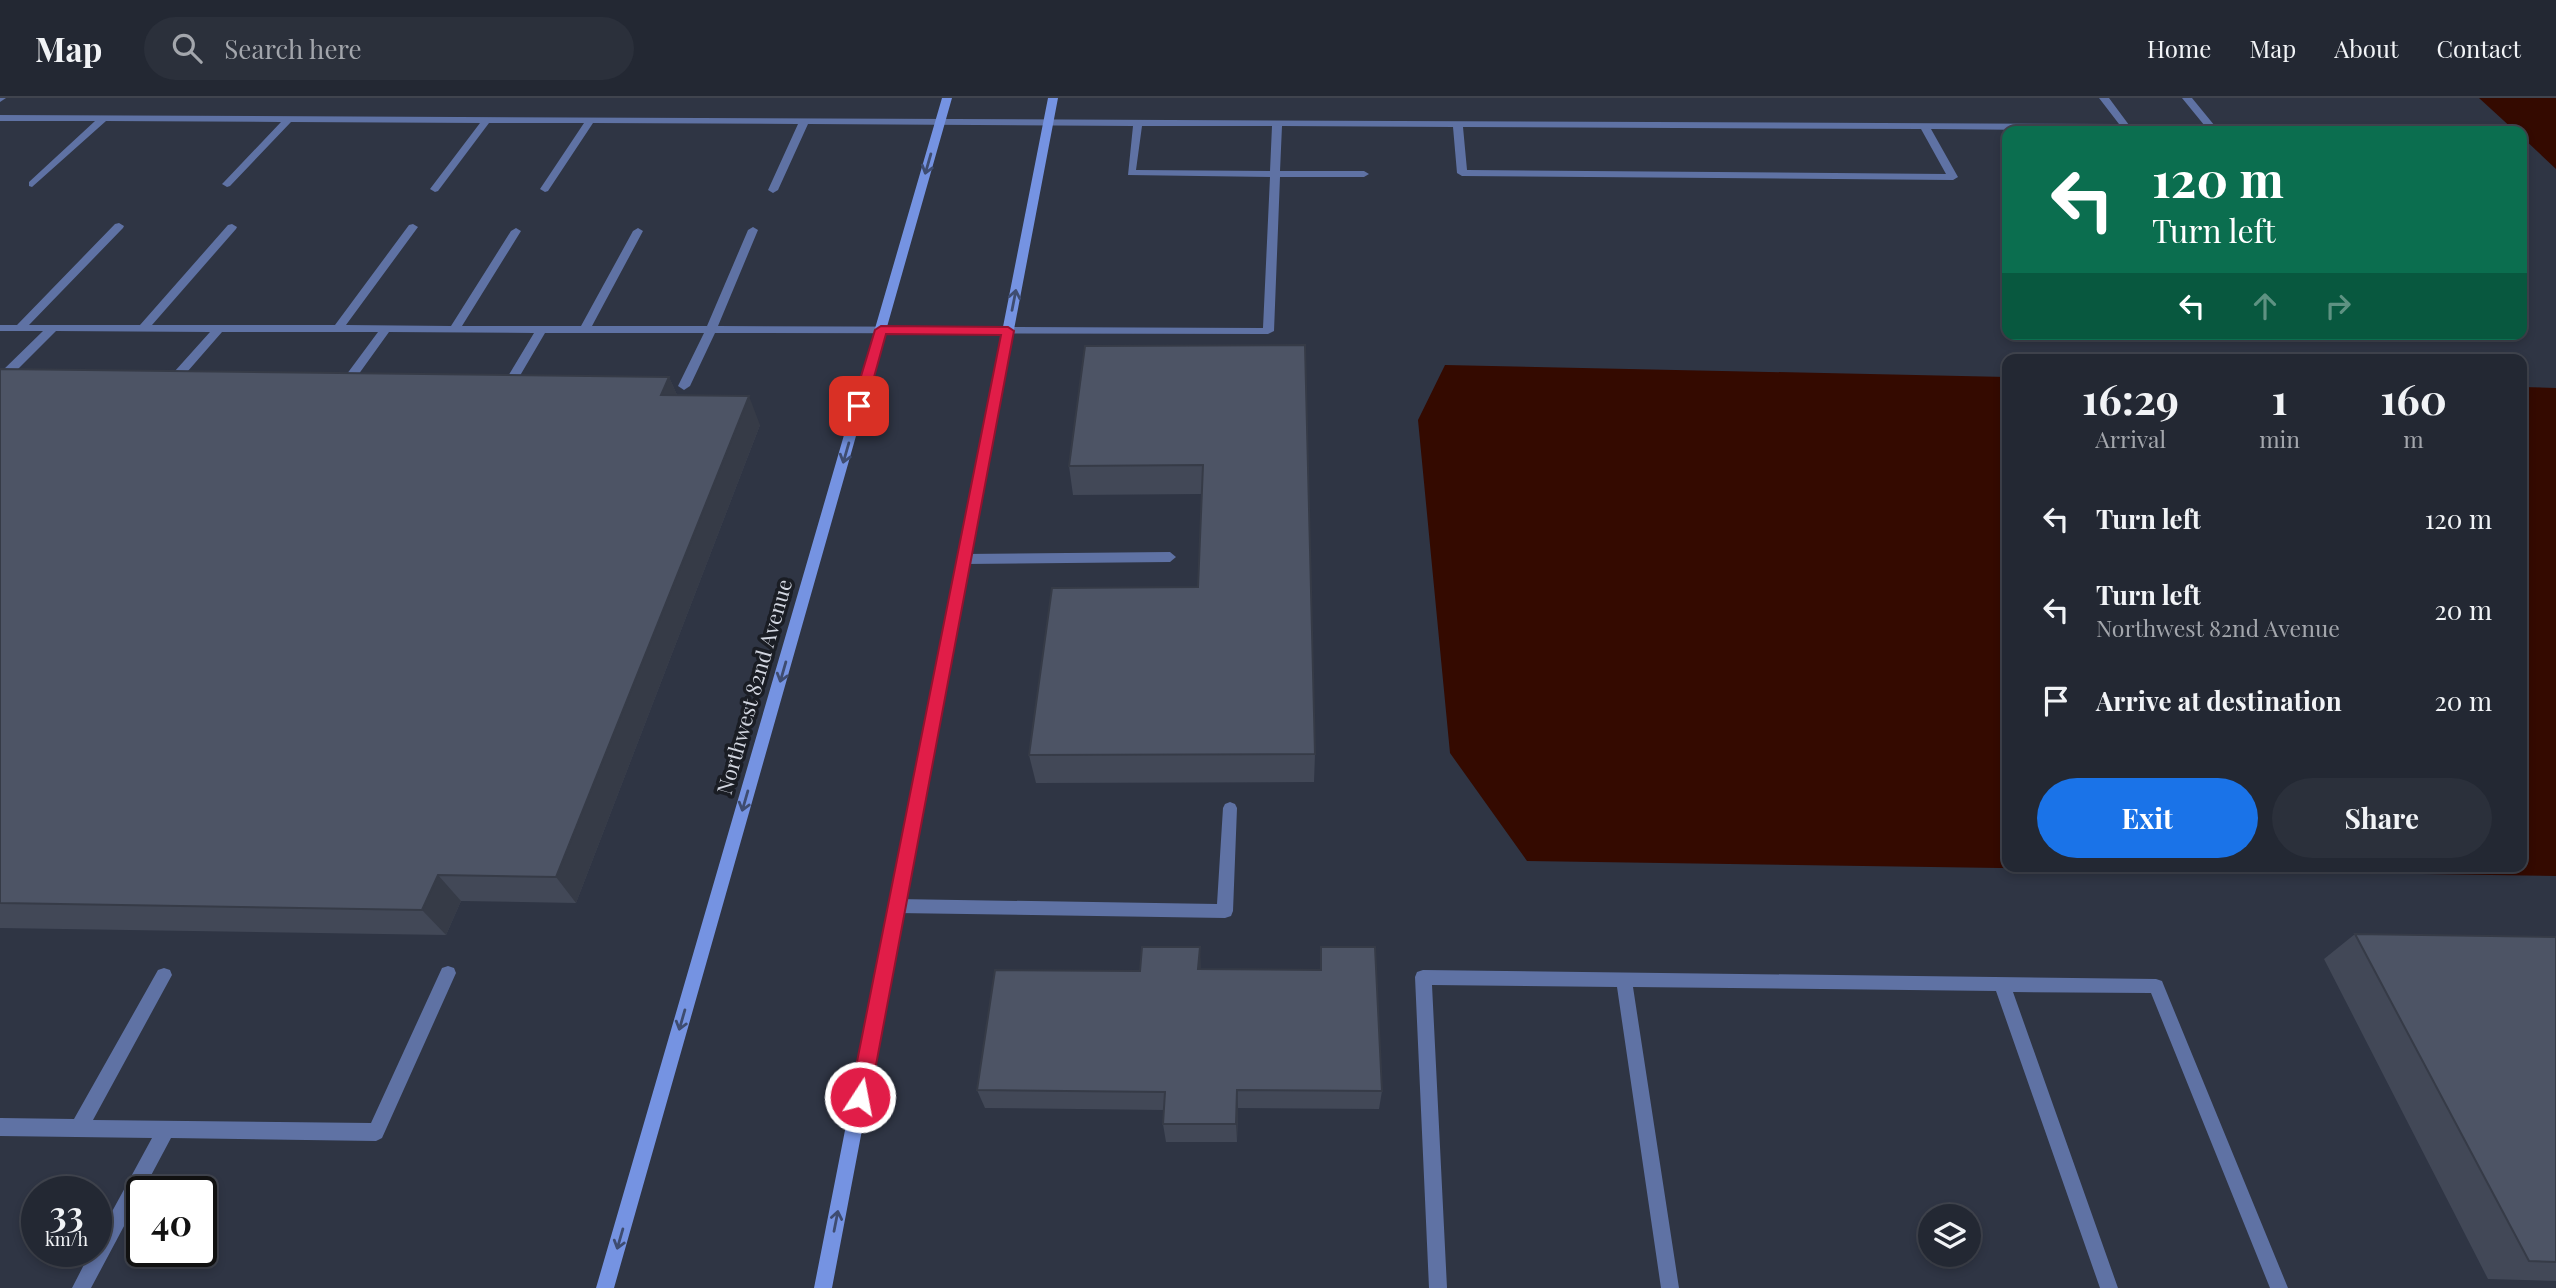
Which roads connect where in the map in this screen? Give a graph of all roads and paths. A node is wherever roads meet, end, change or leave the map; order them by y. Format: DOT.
graph roads {
  1 [pos="947,98"];
  2 [pos="1053,98"];
  3 [pos="2104,98"];
  4 [pos="2187,98"];
  5 [pos="0,118"];
  6 [pos="103,119"];
  7 [pos="288,120"];
  8 [pos="486,121"];
  9 [pos="590,121"];
  10 [pos="804,122"];
  11 [pos="940,123"];
  12 [pos="1048,124"];
  13 [pos="1138,124"];
  14 [pos="1276,125"];
  15 [pos="1458,125"];
  16 [pos="2125,126"];
  17 [pos="2210,126"];
  18 [pos="1925,127"];
  19 [pos="2002,129"];
  20 [pos="1274,174"];
  21 [pos="1364,174"];
  22 [pos="32,184"];
  23 [pos="227,184"];
  24 [pos="435,189"];
  25 [pos="545,190"];
  26 [pos="773,190"];
  27 [pos="119,226"];
  28 [pos="232,227"];
  29 [pos="413,227"];
  30 [pos="753,230"];
  31 [pos="516,231"];
  32 [pos="638,231"];
  33 [pos="0,328"];
  34 [pos="20,328"];
  35 [pos="53,328"];
  36 [pos="144,328"];
  37 [pos="219,329"];
  38 [pos="338,329"];
  39 [pos="386,329"];
  40 [pos="454,330"];
  41 [pos="542,330"];
  42 [pos="584,330"];
  43 [pos="711,330"];
  44 [pos="881,330"];
  45 [pos="1008,331"];
  46 [pos="0,380"];
  47 [pos="170,384"];
  48 [pos="344,386"];
  49 [pos="684,386"];
  50 [pos="507,388"];
  51 [pos="1170,557"];
  52 [pos="964,559"];
  53 [pos="1230,808"];
  54 [pos="897,906"];
  55 [pos="448,973"];
  56 [pos="164,975"];
  57 [pos="1625,981"];
  58 [pos="2002,984"];
  59 [pos="0,1127"];
  60 [pos="79,1128"];
  61 [pos="166,1130"];
  62 [pos="81,1288"];
  63 [pos="606,1288"];
  64 [pos="823,1288"];
  65 [pos="1438,1288"];
  66 [pos="1670,1288"];
  67 [pos="2109,1288"];
  68 [pos="2279,1288"];
  1 -- 11 [label="street, Northwest 82nd Avenue"];
  2 -- 12 [label="street"];
  3 -- 16 [label="lane"];
  4 -- 17 [label="lane"];
  5 -- 6 [label="lane"];
  6 -- 7 [label="lane"];
  6 -- 22 [label="lane"];
  7 -- 8 [label="lane"];
  7 -- 23 [label="lane"];
  8 -- 9 [label="lane"];
  8 -- 24 [label="lane"];
  9 -- 10 [label="lane"];
  9 -- 25 [label="lane"];
  10 -- 11 [label="lane"];
  10 -- 26 [label="lane"];
  11 -- 12 [label="lane"];
  11 -- 44 [label="street, Northwest 82nd Avenue, one-way"];
  12 -- 13 [label="lane"];
  45 -- 12 [label="street, one-way"];
  13 -- 14 [label="lane"];
  13 -- 20 [label="lane"];
  14 -- 15 [label="lane"];
  14 -- 20 [label="lane"];
  15 -- 18 [label="lane"];
  15 -- 18 [label="lane"];
  18 -- 19 [label="lane"];
  20 -- 21 [label="lane"];
  20 -- 45 [label="lane"];
  27 -- 34 [label="lane"];
  28 -- 36 [label="lane"];
  29 -- 38 [label="lane"];
  30 -- 43 [label="lane"];
  31 -- 40 [label="lane"];
  32 -- 42 [label="lane"];
  33 -- 34 [label="lane"];
  34 -- 35 [label="lane"];
  35 -- 36 [label="lane"];
  35 -- 46 [label="lane"];
  36 -- 37 [label="lane"];
  37 -- 38 [label="lane"];
  37 -- 47 [label="lane"];
  38 -- 39 [label="lane"];
  39 -- 40 [label="lane"];
  39 -- 48 [label="lane"];
  40 -- 41 [label="lane"];
  41 -- 42 [label="lane"];
  41 -- 50 [label="lane"];
  42 -- 43 [label="lane"];
  43 -- 44 [label="lane"];
  43 -- 49 [label="lane"];
  44 -- 45 [label="lane"];
  44 -- 63 [label="street, Northwest 82nd Avenue, one-way"];
  45 -- 52 [label="street"];
  51 -- 52 [label="lane"];
  52 -- 54 [label="street"];
  53 -- 54 [label="lane"];
  64 -- 54 [label="street, one-way"];
  55 -- 61 [label="lane"];
  56 -- 60 [label="lane"];
  57 -- 58 [label="lane"];
  57 -- 65 [label="lane"];
  57 -- 66 [label="lane"];
  58 -- 67 [label="lane"];
  58 -- 68 [label="lane"];
  59 -- 60 [label="lane"];
  60 -- 61 [label="lane"];
  61 -- 62 [label="lane"];
}
